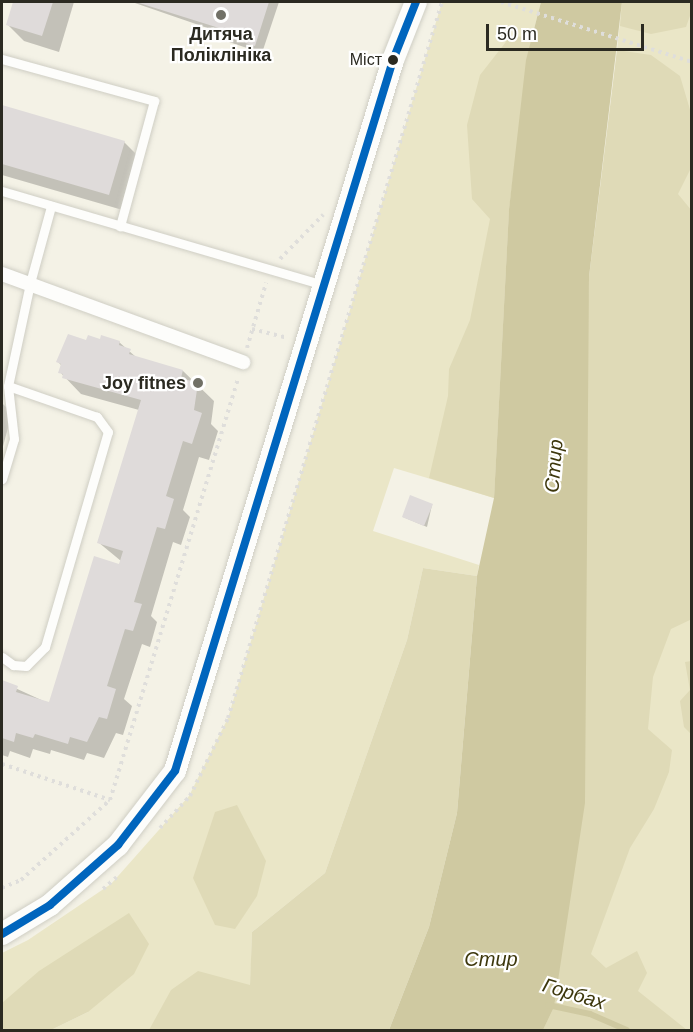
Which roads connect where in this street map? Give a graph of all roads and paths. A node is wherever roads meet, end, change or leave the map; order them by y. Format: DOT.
graph roads {
  1 [pos="416,2"];
  2 [pos="442,2"];
  3 [pos="501,2"];
  4 [pos="2,59"];
  5 [pos="690,61"];
  6 [pos="2,191"];
  7 [pos="51,206"];
  8 [pos="120,226"];
  9 [pos="271,269"];
  10 [pos="2,274"];
  11 [pos="30,283"];
  12 [pos="324,285"];
  13 [pos="243,362"];
  14 [pos="8,386"];
  15 [pos="302,471"];
  16 [pos="2,479"];
  17 [pos="2,657"];
  18 [pos="2,764"];
  19 [pos="110,800"];
  20 [pos="2,888"];
  21 [pos="2,934"];
  1 -- 12 [label="street"];
  2 -- 15 [label="path"];
  3 -- 5 [label="path"];
  4 -- 8 [label="lane"];
  6 -- 7 [label="lane"];
  7 -- 8 [label="lane"];
  7 -- 11 [label="lane"];
  8 -- 9 [label="lane"];
  9 -- 12 [label="lane"];
  9 -- 13 [label="path"];
  10 -- 11 [label="street"];
  11 -- 13 [label="street"];
  11 -- 14 [label="lane"];
  12 -- 21 [label="street"];
  13 -- 19 [label="path"];
  14 -- 16 [label="lane"];
  14 -- 17 [label="lane"];
  18 -- 19 [label="path"];
  19 -- 20 [label="path"];
}
